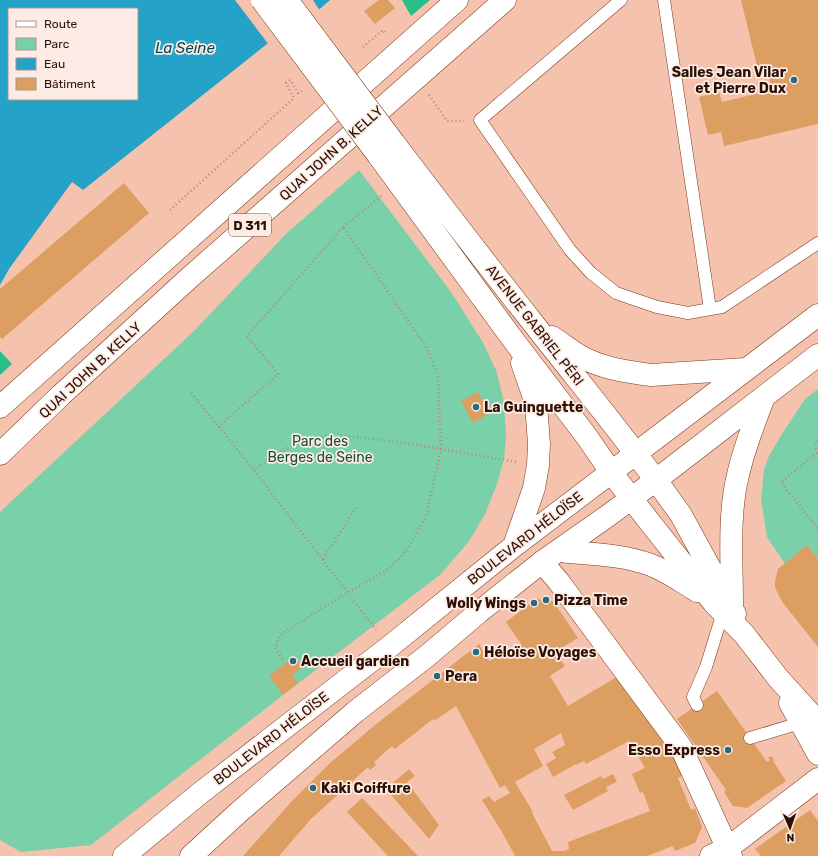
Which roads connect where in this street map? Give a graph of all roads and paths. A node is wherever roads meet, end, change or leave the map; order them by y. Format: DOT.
graph roads {
  1 [pos="262,0"];
  2 [pos="287,0"];
  3 [pos="457,0"];
  4 [pos="504,0"];
  5 [pos="621,0"];
  6 [pos="664,0"];
  7 [pos="417,76"];
  8 [pos="304,90"];
  9 [pos="480,120"];
  10 [pos="386,149"];
  11 [pos="387,191"];
  12 [pos="170,210"];
  13 [pos="343,227"];
  14 [pos="818,243"];
  15 [pos="710,309"];
  16 [pos="818,315"];
  17 [pos="532,322"];
  18 [pos="514,341"];
  19 [pos="818,355"];
  20 [pos="746,369"];
  21 [pos="190,393"];
  22 [pos="764,397"];
  23 [pos="0,407"];
  24 [pos="218,427"];
  25 [pos="818,439"];
  26 [pos="441,450"];
  27 [pos="636,453"];
  28 [pos="0,454"];
  29 [pos="817,454"];
  30 [pos="520,462"];
  31 [pos="254,470"];
  32 [pos="611,472"];
  33 [pos="656,480"];
  34 [pos="632,498"];
  35 [pos="356,508"];
  36 [pos="818,529"];
  37 [pos="514,546"];
  38 [pos="550,556"];
  39 [pos="323,559"];
  40 [pos="348,592"];
  41 [pos="723,606"];
  42 [pos="378,632"];
  43 [pos="284,661"];
  44 [pos="697,705"];
  45 [pos="809,722"];
  46 [pos="750,738"];
  47 [pos="818,754"];
  48 [pos="818,779"];
  49 [pos="723,853"];
  50 [pos="124,856"];
  51 [pos="191,856"];
  1 -- 10 [label="main road, bridge"];
  2 -- 10 [label="main road, bridge"];
  3 -- 23 [label="main road, D 311"];
  4 -- 7 [label="main road, QUAI JOHN B. KELLY / D 311"];
  5 -- 9 [label="lane"];
  6 -- 15 [label="lane"];
  7 -- 9 [label="path"];
  7 -- 28 [label="main road, QUAI JOHN B. KELLY / D 311"];
  8 -- 12 [label="path"];
  9 -- 15 [label="lane"];
  10 -- 17 [label="main road, AVENUE GABRIEL PÉRI"];
  10 -- 18 [label="main road, AVENUE GABRIEL PÉRI"];
  11 -- 13 [label="path"];
  13 -- 24 [label="path"];
  13 -- 26 [label="path"];
  14 -- 15 [label="lane"];
  16 -- 20 [label="main road, BOULEVARD HÉLOÏSE"];
  17 -- 20 [label="main road"];
  17 -- 27 [label="main road, AVENUE GABRIEL PÉRI"];
  18 -- 32 [label="main road, AVENUE GABRIEL PÉRI"];
  18 -- 37 [label="main road"];
  19 -- 22 [label="main road, BOULEVARD HÉLOÏSE"];
  20 -- 27 [label="main road, BOULEVARD HÉLOÏSE"];
  21 -- 24 [label="path"];
  22 -- 33 [label="main road, BOULEVARD HÉLOÏSE"];
  22 -- 41 [label="main road"];
  24 -- 31 [label="path"];
  25 -- 29 [label="path"];
  26 -- 30 [label="path"];
  26 -- 31 [label="path"];
  26 -- 40 [label="path"];
  27 -- 32 [label="main road, BOULEVARD HÉLOÏSE"];
  27 -- 33 [label="main road, AVENUE GABRIEL PÉRI"];
  29 -- 36 [label="path"];
  31 -- 39 [label="path"];
  32 -- 34 [label="main road, AVENUE GABRIEL PÉRI"];
  32 -- 37 [label="main road, BOULEVARD HÉLOÏSE"];
  33 -- 34 [label="main road, BOULEVARD HÉLOÏSE"];
  33 -- 41 [label="main road, AVENUE GABRIEL PÉRI"];
  34 -- 38 [label="main road, BOULEVARD HÉLOÏSE"];
  34 -- 41 [label="main road, AVENUE GABRIEL PÉRI"];
  35 -- 39 [label="path"];
  37 -- 50 [label="main road, BOULEVARD HÉLOÏSE"];
  38 -- 41 [label="main road"];
  38 -- 49 [label="main road"];
  38 -- 51 [label="main road, BOULEVARD HÉLOÏSE"];
  39 -- 40 [label="path"];
  40 -- 42 [label="path"];
  40 -- 43 [label="path"];
  41 -- 44 [label="lane"];
  41 -- 45 [label="main road, AVENUE GABRIEL PÉRI"];
  45 -- 46 [label="lane"];
  45 -- 47 [label="main road, AVENUE GABRIEL PÉRI"];
  48 -- 49 [label="main road"];
}
